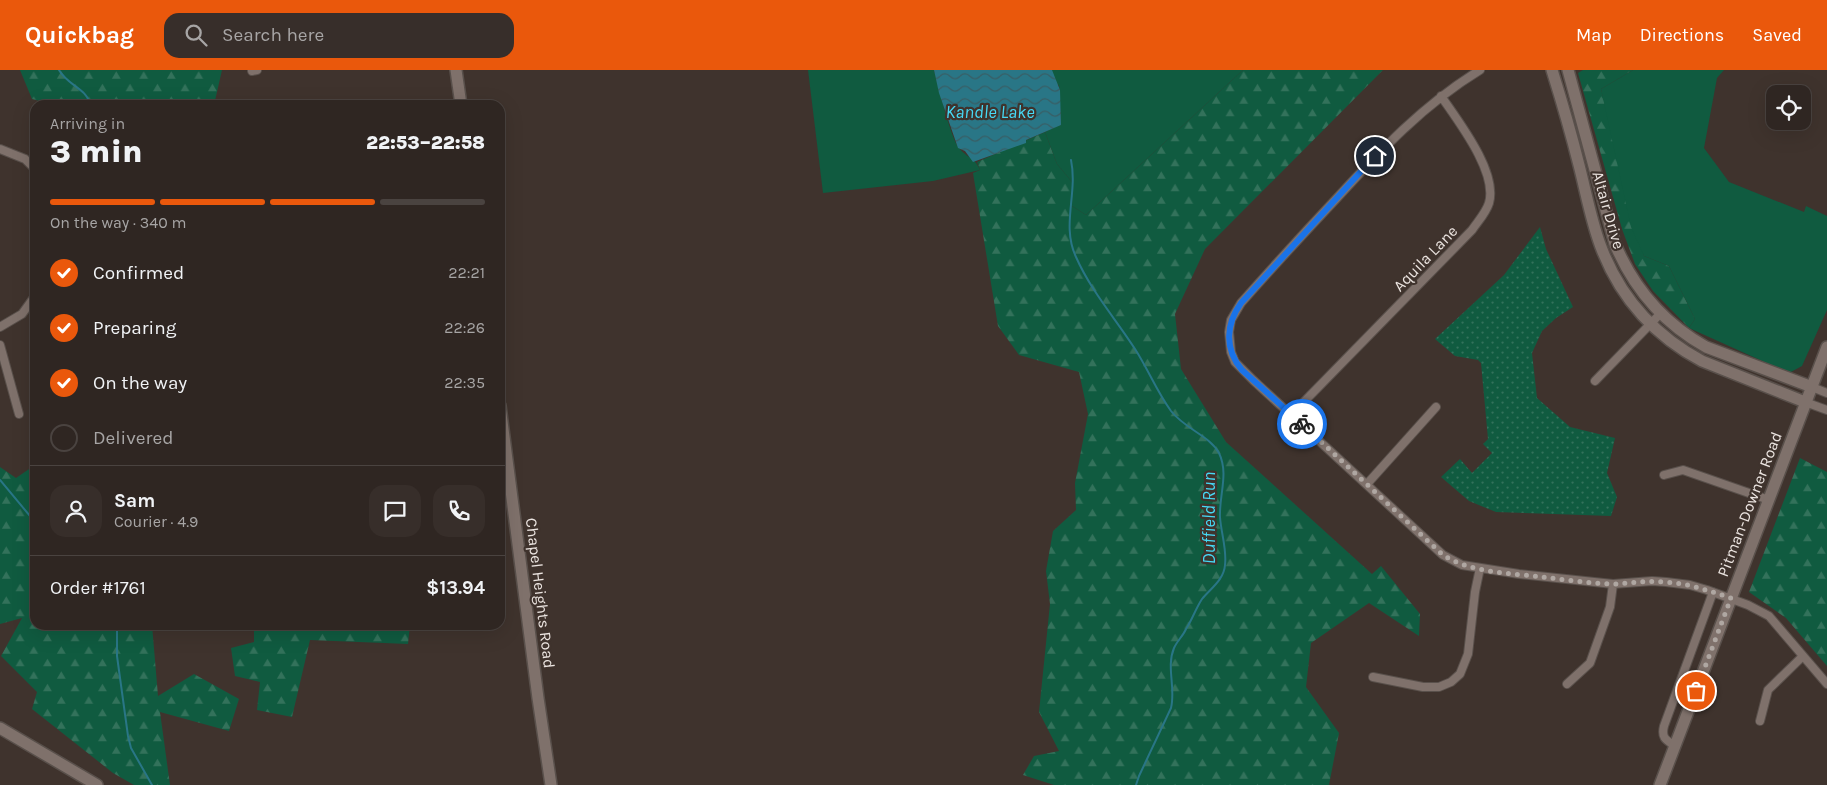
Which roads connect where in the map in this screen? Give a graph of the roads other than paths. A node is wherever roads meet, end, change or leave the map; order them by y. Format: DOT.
graph roads {
  1 [pos="456,70"];
  2 [pos="1480,70"];
  3 [pos="1552,70"];
  4 [pos="1568,70"];
  5 [pos="1441,96"];
  6 [pos="460,100"];
  7 [pos="0,149"];
  8 [pos="30,164"];
  9 [pos="30,303"];
  10 [pos="1660,314"];
  11 [pos="1650,324"];
  12 [pos="0,327"];
  13 [pos="0,345"];
  14 [pos="1827,347"];
  15 [pos="1764,369"];
  16 [pos="1595,381"];
  17 [pos="1758,384"];
  18 [pos="1812,387"];
  19 [pos="1827,393"];
  20 [pos="1805,402"];
  21 [pos="1436,407"];
  22 [pos="1827,410"];
  23 [pos="19,414"];
  24 [pos="1292,414"];
  25 [pos="505,444"];
  26 [pos="1664,475"];
  27 [pos="1367,484"];
  28 [pos="1769,500"];
  29 [pos="1480,568"];
  30 [pos="1613,584"];
  31 [pos="1713,592"];
  32 [pos="1731,598"];
  33 [pos="1802,656"];
  34 [pos="1373,677"];
  35 [pos="1567,684"];
  36 [pos="1827,684"];
  37 [pos="1760,721"];
  38 [pos="0,728"];
  39 [pos="1675,746"];
  40 [pos="97,785"];
  41 [pos="551,785"];
  42 [pos="1660,785"];
  1 -- 6 [label="street"];
  2 -- 5 [label="street"];
  3 -- 11 [label="street, Altair Drive"];
  4 -- 10 [label="street, Altair Drive"];
  5 -- 24 [label="street, Aquila Lane"];
  5 -- 24 [label="street"];
  7 -- 8 [label="street"];
  9 -- 12 [label="street"];
  10 -- 11 [label="street"];
  10 -- 15 [label="street, Altair Drive"];
  11 -- 16 [label="street"];
  11 -- 17 [label="street, Altair Drive"];
  13 -- 23 [label="street"];
  14 -- 18 [label="street, Pitman-Downer Road"];
  15 -- 17 [label="street"];
  15 -- 18 [label="street, Altair Drive"];
  17 -- 20 [label="street, Altair Drive"];
  18 -- 19 [label="street"];
  18 -- 20 [label="street, Pitman-Downer Road"];
  20 -- 22 [label="street"];
  20 -- 28 [label="street, Pitman-Downer Road"];
  21 -- 27 [label="street"];
  24 -- 27 [label="street"];
  25 -- 41 [label="street, Chapel Heights Road"];
  26 -- 28 [label="street"];
  27 -- 29 [label="street"];
  28 -- 32 [label="street, Pitman-Downer Road"];
  29 -- 30 [label="street"];
  29 -- 34 [label="street"];
  30 -- 31 [label="street"];
  30 -- 35 [label="street"];
  31 -- 32 [label="street"];
  31 -- 39 [label="street"];
  32 -- 33 [label="street"];
  32 -- 39 [label="street, Pitman-Downer Road"];
  33 -- 36 [label="street"];
  33 -- 37 [label="street"];
  38 -- 40 [label="street"];
  39 -- 42 [label="street, Pitman-Downer Road"];
}
